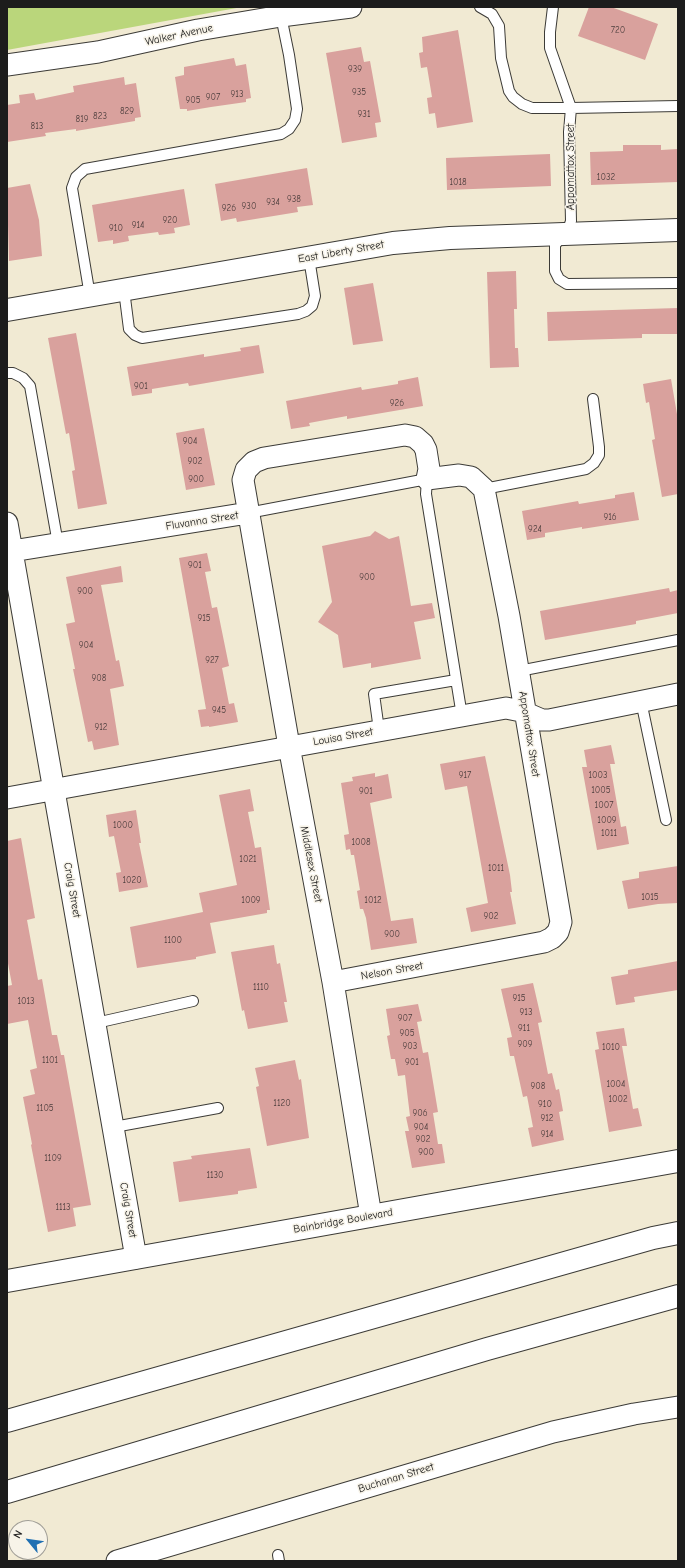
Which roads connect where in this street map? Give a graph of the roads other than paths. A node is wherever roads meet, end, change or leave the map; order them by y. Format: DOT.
graph roads {
  1 [pos="351,7"];
  2 [pos="480,7"];
  3 [pos="553,7"];
  4 [pos="281,16"];
  5 [pos="7,65"];
  6 [pos="678,106"];
  7 [pos="571,108"];
  8 [pos="678,230"];
  9 [pos="562,234"];
  10 [pos="309,258"];
  11 [pos="678,283"];
  12 [pos="124,290"];
  13 [pos="90,296"];
  14 [pos="7,310"];
  15 [pos="7,373"];
  16 [pos="593,399"];
  17 [pos="427,479"];
  18 [pos="484,489"];
  19 [pos="248,513"];
  20 [pos="7,523"];
  21 [pos="58,544"];
  22 [pos="12,551"];
  23 [pos="678,640"];
  24 [pos="519,671"];
  25 [pos="456,680"];
  26 [pos="678,694"];
  27 [pos="641,701"];
  28 [pos="526,714"];
  29 [pos="462,716"];
  30 [pos="379,730"];
  31 [pos="289,746"];
  32 [pos="54,789"];
  33 [pos="7,798"];
  34 [pos="666,820"];
  35 [pos="452,960"];
  36 [pos="333,982"];
  37 [pos="193,1001"];
  38 [pos="96,1023"];
  39 [pos="218,1108"];
  40 [pos="114,1127"];
  41 [pos="678,1161"];
  42 [pos="371,1216"];
  43 [pos="678,1233"];
  44 [pos="136,1258"];
  45 [pos="7,1281"];
  46 [pos="678,1296"];
  47 [pos="678,1407"];
  48 [pos="7,1421"];
  49 [pos="86,1468"];
  50 [pos="7,1492"];
  51 [pos="7,1503"];
  52 [pos="117,1561"];
  1 -- 4 [label="street, Walker Avenue"];
  2 -- 7 [label="lane"];
  3 -- 7 [label="lane"];
  4 -- 5 [label="street, Walker Avenue"];
  4 -- 13 [label="lane"];
  6 -- 7 [label="lane, Appomattox Street"];
  7 -- 9 [label="lane, Appomattox Street"];
  8 -- 9 [label="main road, East Liberty Street"];
  9 -- 10 [label="main road, East Liberty Street"];
  9 -- 11 [label="lane, Appomattox Street"];
  10 -- 12 [label="main road, East Liberty Street"];
  10 -- 12 [label="lane"];
  12 -- 13 [label="main road, East Liberty Street"];
  13 -- 14 [label="main road, East Liberty Street"];
  15 -- 21 [label="lane"];
  16 -- 18 [label="lane"];
  17 -- 18 [label="street"];
  17 -- 19 [label="lane"];
  17 -- 19 [label="street, Fluvanna Street"];
  17 -- 25 [label="lane"];
  18 -- 24 [label="street, Appomattox Street"];
  19 -- 21 [label="street, Fluvanna Street"];
  19 -- 31 [label="street, Middlesex Street"];
  20 -- 22 [label="street, Craig Street"];
  21 -- 22 [label="street, Fluvanna Street"];
  22 -- 32 [label="street, Craig Street"];
  23 -- 24 [label="lane"];
  24 -- 28 [label="street, Appomattox Street"];
  25 -- 29 [label="lane"];
  25 -- 30 [label="lane"];
  26 -- 27 [label="street, Louisa Street"];
  27 -- 28 [label="street, Louisa Street"];
  27 -- 34 [label="lane"];
  28 -- 29 [label="street, Louisa Street"];
  28 -- 35 [label="street, Appomattox Street"];
  29 -- 30 [label="street, Louisa Street"];
  30 -- 31 [label="street, Louisa Street"];
  31 -- 32 [label="street, Louisa Street"];
  31 -- 36 [label="street, Middlesex Street"];
  32 -- 33 [label="street, Louisa Street"];
  32 -- 38 [label="street, Craig Street"];
  35 -- 36 [label="street, Nelson Street"];
  36 -- 42 [label="street, Middlesex Street"];
  37 -- 38 [label="lane"];
  38 -- 40 [label="street, Craig Street"];
  39 -- 40 [label="lane"];
  40 -- 44 [label="street, Craig Street"];
  41 -- 42 [label="main road, Bainbridge Boulevard"];
  42 -- 44 [label="main road, Bainbridge Boulevard"];
  43 -- 48 [label="main road"];
  44 -- 45 [label="main road, Bainbridge Boulevard"];
  46 -- 49 [label="main road"];
  47 -- 52 [label="street, Buchanan Street"];
  49 -- 50 [label="main road"];
  49 -- 51 [label="main road"];
}
